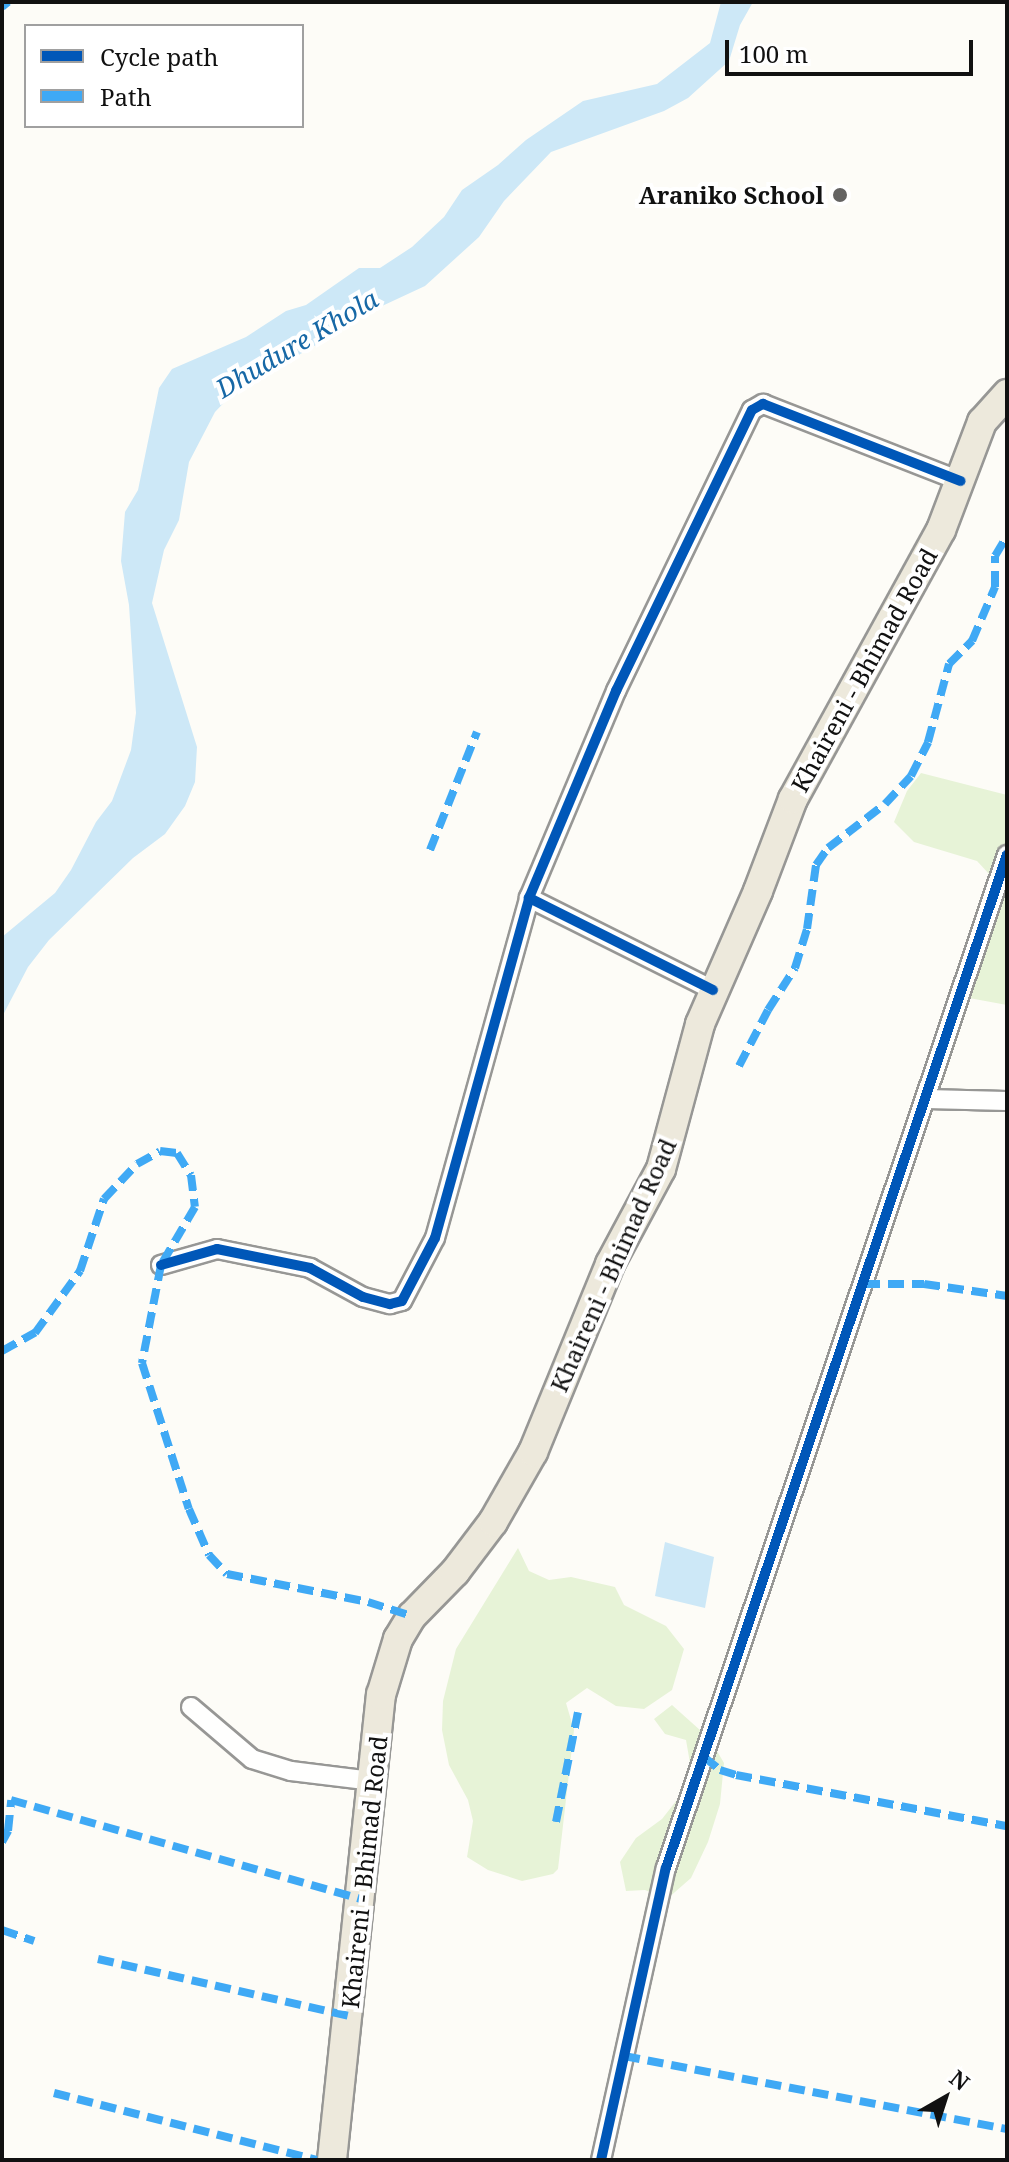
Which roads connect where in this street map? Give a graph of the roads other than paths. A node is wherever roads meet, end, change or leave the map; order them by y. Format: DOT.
graph roads {
  1 [pos="1007,394"];
  2 [pos="961,481"];
  3 [pos="1007,855"];
  4 [pos="529,898"];
  5 [pos="713,990"];
  6 [pos="926,1099"];
  7 [pos="1007,1101"];
  8 [pos="161,1265"];
  9 [pos="191,1707"];
  10 [pos="373,1781"];
  11 [pos="332,2160"];
  12 [pos="601,2160"];
  1 -- 2 [label="main road, Khaireni - Bhimad Road"];
  2 -- 4 [label="street"];
  2 -- 5 [label="main road, Khaireni - Bhimad Road"];
  3 -- 6 [label="street"];
  4 -- 5 [label="street"];
  4 -- 8 [label="street"];
  5 -- 10 [label="main road, Khaireni - Bhimad Road"];
  6 -- 7 [label="street"];
  6 -- 12 [label="street"];
  9 -- 10 [label="street"];
  10 -- 11 [label="main road, Khaireni - Bhimad Road"];
}
